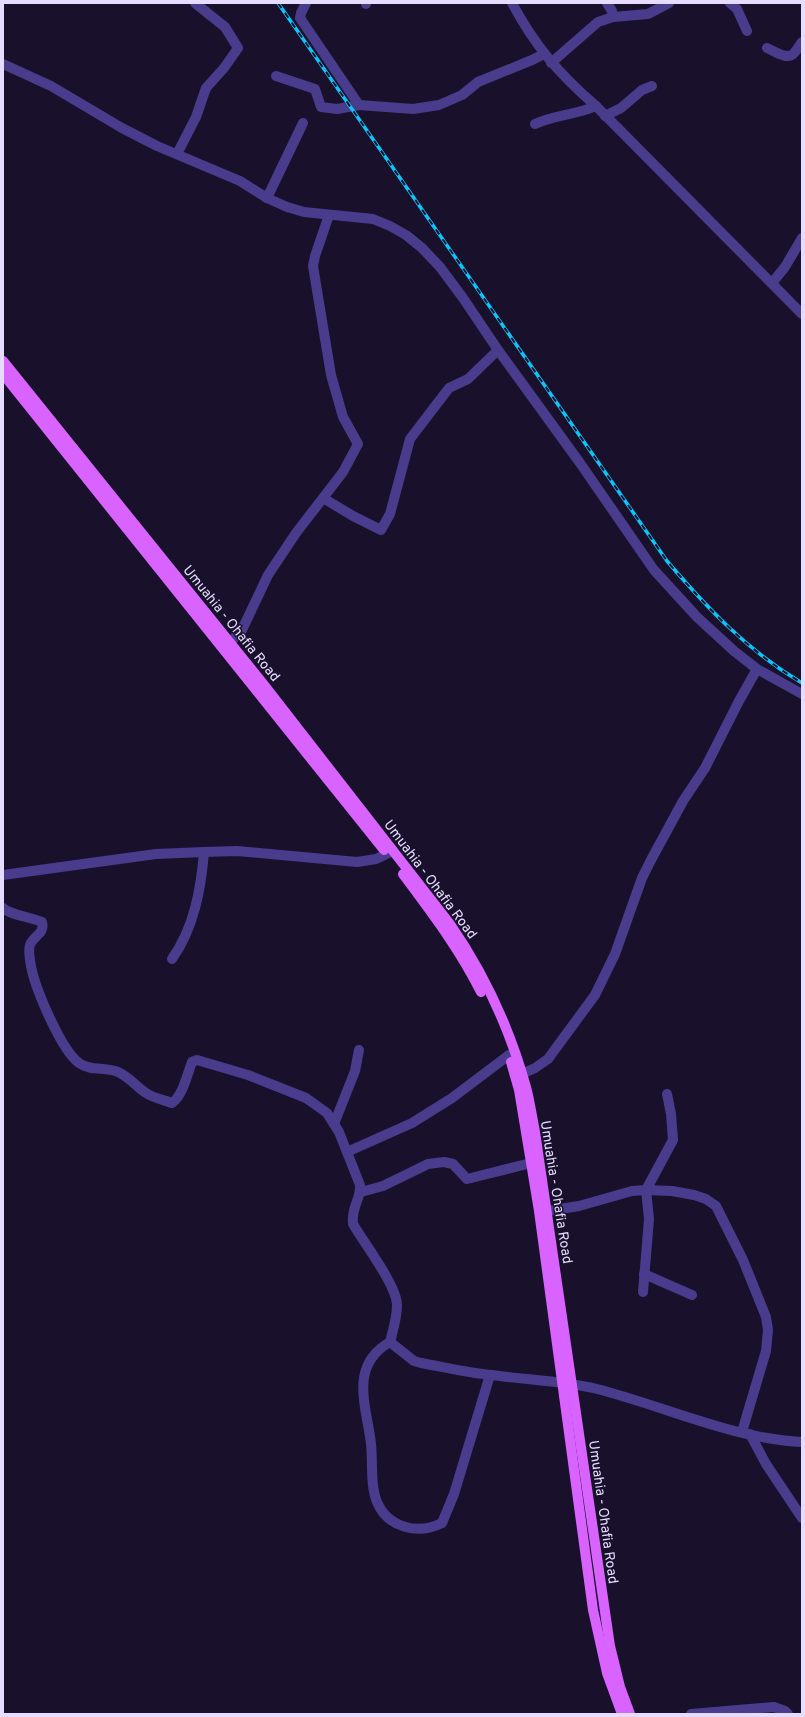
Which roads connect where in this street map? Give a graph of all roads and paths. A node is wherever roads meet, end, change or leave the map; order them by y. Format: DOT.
graph roads {
  1 [pos="195,3"];
  2 [pos="306,3"];
  3 [pos="512,3"];
  4 [pos="607,3"];
  5 [pos="669,3"];
  6 [pos="730,3"];
  7 [pos="613,17"];
  8 [pos="747,31"];
  9 [pos="802,42"];
  10 [pos="767,48"];
  11 [pos="544,54"];
  12 [pos="3,64"];
  13 [pos="551,64"];
  14 [pos="276,76"];
  15 [pos="652,86"];
  16 [pos="359,105"];
  17 [pos="596,106"];
  18 [pos="605,116"];
  19 [pos="303,123"];
  20 [pos="535,124"];
  21 [pos="177,154"];
  22 [pos="267,198"];
  23 [pos="329,215"];
  24 [pos="802,238"];
  25 [pos="772,283"];
  26 [pos="802,314"];
  27 [pos="498,350"];
  28 [pos="3,361"];
  29 [pos="3,374"];
  30 [pos="323,498"];
  31 [pos="230,642"];
  32 [pos="757,669"];
  33 [pos="802,694"];
  34 [pos="204,852"];
  35 [pos="390,852"];
  36 [pos="3,874"];
  37 [pos="3,908"];
  38 [pos="172,958"];
  39 [pos="359,1050"];
  40 [pos="509,1056"];
  41 [pos="522,1074"];
  42 [pos="667,1094"];
  43 [pos="334,1124"];
  44 [pos="347,1152"];
  45 [pos="531,1164"];
  46 [pos="646,1190"];
  47 [pos="361,1192"];
  48 [pos="547,1211"];
  49 [pos="644,1274"];
  50 [pos="643,1292"];
  51 [pos="692,1295"];
  52 [pos="390,1342"];
  53 [pos="490,1375"];
  54 [pos="567,1383"];
  55 [pos="746,1433"];
  56 [pos="802,1442"];
  57 [pos="802,1518"];
  58 [pos="622,1714"];
  59 [pos="630,1714"];
  60 [pos="691,1714"];
  61 [pos="788,1714"];
  1 -- 21 [label="street"];
  2 -- 16 [label="street"];
  3 -- 11 [label="street"];
  4 -- 7 [label="street"];
  5 -- 7 [label="street"];
  6 -- 8 [label="street"];
  7 -- 13 [label="street"];
  9 -- 10 [label="street"];
  11 -- 13 [label="street"];
  11 -- 16 [label="street"];
  12 -- 21 [label="street"];
  13 -- 17 [label="street"];
  14 -- 16 [label="street"];
  15 -- 18 [label="street"];
  17 -- 18 [label="street"];
  17 -- 20 [label="street"];
  18 -- 25 [label="street"];
  19 -- 22 [label="street"];
  21 -- 22 [label="street"];
  22 -- 23 [label="street"];
  23 -- 27 [label="street"];
  23 -- 30 [label="street"];
  24 -- 25 [label="street"];
  25 -- 26 [label="street"];
  27 -- 30 [label="street"];
  27 -- 32 [label="street"];
  28 -- 31 [label="main road, Umuahia - Ohafia Road"];
  29 -- 35 [label="main road, Umuahia - Ohafia Road"];
  30 -- 31 [label="street"];
  31 -- 35 [label="main road, Umuahia - Ohafia Road"];
  32 -- 33 [label="street"];
  32 -- 41 [label="street"];
  34 -- 35 [label="street"];
  34 -- 36 [label="street"];
  34 -- 38 [label="street"];
  35 -- 40 [label="main road, Umuahia - Ohafia Road"];
  35 -- 41 [label="main road, Umuahia - Ohafia Road"];
  37 -- 43 [label="street"];
  39 -- 43 [label="street"];
  40 -- 44 [label="street"];
  40 -- 45 [label="main road, Umuahia - Ohafia Road"];
  41 -- 48 [label="main road, Umuahia - Ohafia Road"];
  42 -- 46 [label="street"];
  43 -- 44 [label="street"];
  44 -- 47 [label="street"];
  45 -- 47 [label="street"];
  45 -- 54 [label="main road, Umuahia - Ohafia Road"];
  46 -- 48 [label="street"];
  46 -- 49 [label="street"];
  46 -- 55 [label="street"];
  47 -- 52 [label="street"];
  48 -- 54 [label="main road, Umuahia - Ohafia Road"];
  49 -- 50 [label="street"];
  49 -- 51 [label="street"];
  52 -- 53 [label="street"];
  52 -- 53 [label="street"];
  53 -- 54 [label="street"];
  54 -- 55 [label="street"];
  54 -- 58 [label="main road, Umuahia - Ohafia Road"];
  54 -- 59 [label="main road, Umuahia - Ohafia Road"];
  55 -- 56 [label="street"];
  55 -- 57 [label="street"];
  60 -- 61 [label="street"];
}
